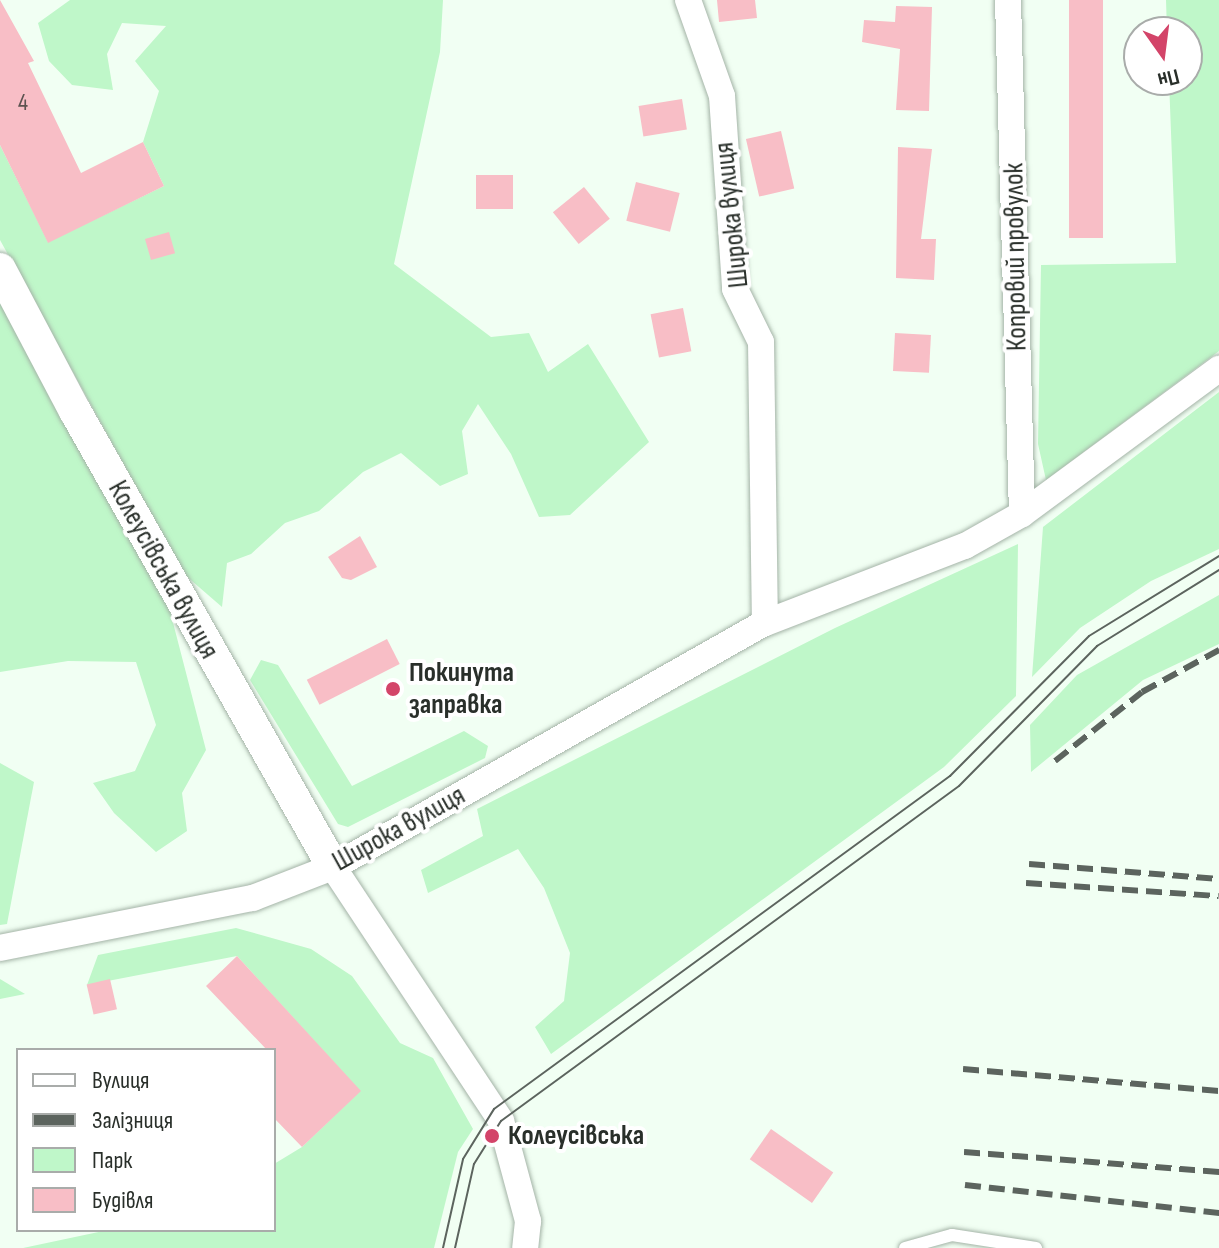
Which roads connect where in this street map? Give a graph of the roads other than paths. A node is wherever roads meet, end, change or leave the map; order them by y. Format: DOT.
graph roads {
  1 [pos="688,0"];
  2 [pos="1008,0"];
  3 [pos="0,269"];
  4 [pos="1219,369"];
  5 [pos="1022,514"];
  6 [pos="765,623"];
  7 [pos="333,867"];
  8 [pos="0,948"];
  9 [pos="525,1248"];
  10 [pos="905,1248"];
  11 [pos="1036,1248"];
  1 -- 6 [label="street, Широка вулиця"];
  2 -- 5 [label="street, Копровий провулок"];
  3 -- 7 [label="street, Колеусівська вулиця"];
  4 -- 5 [label="street, Широка вулиця"];
  5 -- 6 [label="street, Широка вулиця"];
  6 -- 7 [label="street, Широка вулиця"];
  7 -- 8 [label="street, Широка вулиця"];
  7 -- 9 [label="street"];
  10 -- 11 [label="lane"];
}
